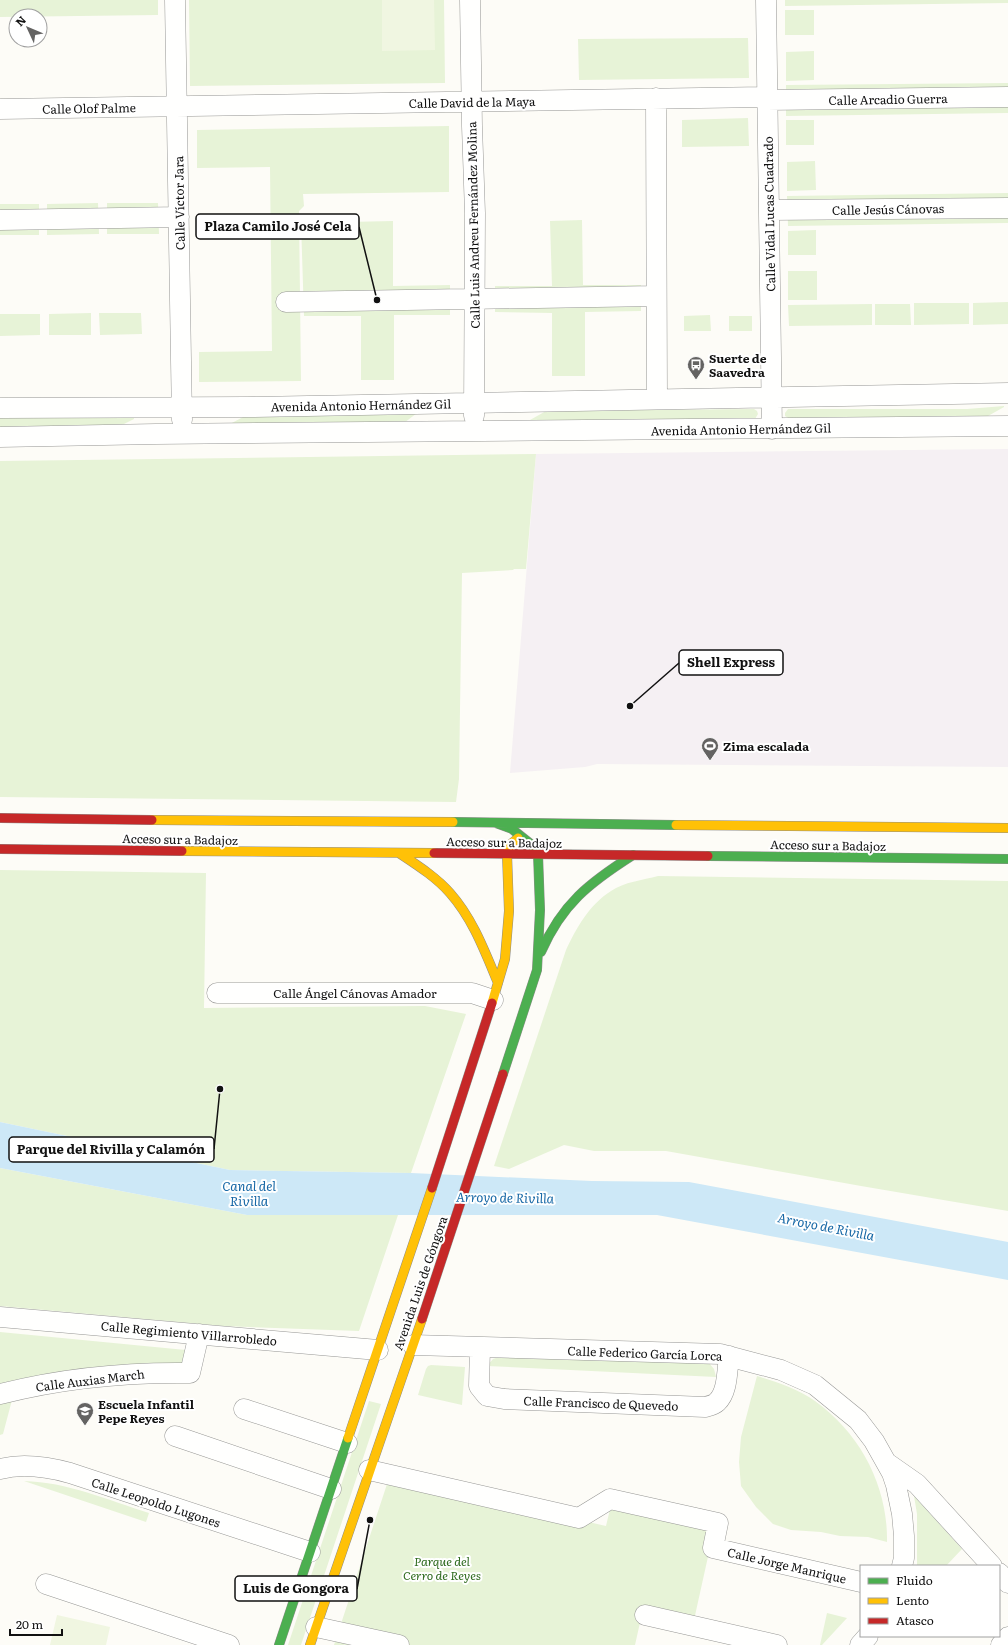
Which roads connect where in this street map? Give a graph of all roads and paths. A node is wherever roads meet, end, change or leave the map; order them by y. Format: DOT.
graph roads {
  1 [pos="176,0"];
  2 [pos="470,0"];
  3 [pos="766,0"];
  4 [pos="1008,97"];
  5 [pos="656,98"];
  6 [pos="767,98"];
  7 [pos="471,102"];
  8 [pos="177,106"];
  9 [pos="0,109"];
  10 [pos="1008,208"];
  11 [pos="769,210"];
  12 [pos="179,218"];
  13 [pos="0,220"];
  14 [pos="655,296"];
  15 [pos="475,299"];
  16 [pos="286,302"];
  17 [pos="1008,393"];
  18 [pos="772,397"];
  19 [pos="657,399"];
  20 [pos="0,408"];
  21 [pos="1008,413"];
  22 [pos="474,417"];
  23 [pos="182,420"];
  24 [pos="1008,426"];
  25 [pos="979,427"];
  26 [pos="772,429"];
  27 [pos="0,437"];
  28 [pos="0,818"];
  29 [pos="496,823"];
  30 [pos="547,824"];
  31 [pos="1008,828"];
  32 [pos="521,836"];
  33 [pos="0,849"];
  34 [pos="399,853"];
  35 [pos="507,854"];
  36 [pos="538,854"];
  37 [pos="633,855"];
  38 [pos="1008,859"];
  39 [pos="538,961"];
  40 [pos="496,991"];
  41 [pos="217,993"];
  42 [pos="0,1317"];
  43 [pos="199,1334"];
  44 [pos="413,1344"];
  45 [pos="480,1347"];
  46 [pos="378,1350"];
  47 [pos="729,1356"];
  48 [pos="0,1394"];
  49 [pos="244,1409"];
  50 [pos="175,1436"];
  51 [pos="347,1443"];
  52 [pos="885,1462"];
  53 [pos="0,1469"];
  54 [pos="369,1470"];
  55 [pos="331,1489"];
  56 [pos="310,1552"];
  57 [pos="902,1565"];
  58 [pos="991,1565"];
  59 [pos="1000,1575"];
  60 [pos="860,1582"];
  61 [pos="1008,1583"];
  62 [pos="46,1584"];
  63 [pos="645,1615"];
  64 [pos="313,1636"];
  65 [pos="867,1637"];
  66 [pos="1008,1637"];
  67 [pos="230,1645"];
  68 [pos="279,1645"];
  69 [pos="399,1645"];
  70 [pos="777,1645"];
  71 [pos="860,1645"];
  72 [pos="1001,1645"];
  1 -- 8 [label="street, Calle Víctor Jara"];
  2 -- 7 [label="street, Calle Luis Andreu Fernández Molina"];
  3 -- 6 [label="street, Calle Vidal Lucas Cuadrado"];
  4 -- 6 [label="street, Calle Arcadio Guerra"];
  5 -- 6 [label="street, Calle David de la Maya"];
  5 -- 7 [label="street, Calle David de la Maya"];
  5 -- 14 [label="street"];
  6 -- 11 [label="street, Calle Vidal Lucas Cuadrado"];
  7 -- 8 [label="street, Calle David de la Maya"];
  7 -- 15 [label="street, Calle Luis Andreu Fernández Molina"];
  8 -- 9 [label="street, Calle Olof Palme"];
  8 -- 12 [label="street, Calle Víctor Jara"];
  10 -- 11 [label="street, Calle Jesús Cánovas"];
  11 -- 18 [label="street, Calle Vidal Lucas Cuadrado"];
  12 -- 13 [label="street"];
  12 -- 23 [label="street, Calle Víctor Jara"];
  14 -- 15 [label="street"];
  14 -- 19 [label="street"];
  15 -- 16 [label="street"];
  15 -- 22 [label="street, Calle Luis Andreu Fernández Molina"];
  17 -- 18 [label="street, Avenida Antonio Hernández Gil"];
  18 -- 19 [label="street, Avenida Antonio Hernández Gil"];
  18 -- 26 [label="street, Calle Vidal Lucas Cuadrado"];
  19 -- 22 [label="street, Avenida Antonio Hernández Gil"];
  20 -- 23 [label="street, Avenida Antonio Hernández Gil"];
  21 -- 25 [label="street"];
  22 -- 23 [label="street, Avenida Antonio Hernández Gil"];
  22 -- 23 [label="street, Avenida Antonio Hernández Gil"];
  22 -- 26 [label="street, Avenida Antonio Hernández Gil"];
  23 -- 27 [label="street, Avenida Antonio Hernández Gil"];
  24 -- 25 [label="street, Avenida Antonio Hernández Gil"];
  25 -- 26 [label="street, Avenida Antonio Hernández Gil"];
  28 -- 29 [label="main road, Acceso sur a Badajoz"];
  29 -- 30 [label="main road, Acceso sur a Badajoz"];
  29 -- 32 [label="main road"];
  30 -- 31 [label="main road, Acceso sur a Badajoz"];
  30 -- 32 [label="main road"];
  32 -- 35 [label="main road"];
  32 -- 36 [label="main road"];
  33 -- 34 [label="main road, Acceso sur a Badajoz"];
  34 -- 35 [label="main road, Acceso sur a Badajoz"];
  34 -- 40 [label="main road"];
  35 -- 36 [label="main road, Acceso sur a Badajoz"];
  35 -- 40 [label="main road, Avenida Luis de Góngora"];
  36 -- 37 [label="main road, Acceso sur a Badajoz"];
  36 -- 39 [label="main road, Avenida Luis de Góngora"];
  37 -- 38 [label="main road, Acceso sur a Badajoz"];
  37 -- 39 [label="main road"];
  39 -- 44 [label="main road, Avenida Luis de Góngora"];
  40 -- 41 [label="street, Calle Ángel Cánovas Amador"];
  40 -- 46 [label="main road, Avenida Luis de Góngora"];
  42 -- 43 [label="street, Calle Regimiento Villarrobledo"];
  43 -- 46 [label="street, Calle Regimiento Villarrobledo"];
  43 -- 48 [label="street, Calle Auxias March"];
  44 -- 45 [label="street, Calle Federico García Lorca"];
  44 -- 54 [label="main road, Avenida Luis de Góngora"];
  45 -- 47 [label="street, Calle Federico García Lorca"];
  45 -- 47 [label="street, Calle Francisco de Quevedo"];
  46 -- 51 [label="main road, Avenida Luis de Góngora"];
  47 -- 52 [label="street, Calle Federico García Lorca"];
  49 -- 51 [label="street"];
  50 -- 55 [label="street"];
  51 -- 55 [label="main road, Avenida Luis de Góngora"];
  52 -- 57 [label="street, Calle Federico García Lorca"];
  52 -- 58 [label="street"];
  53 -- 56 [label="street, Calle Leopoldo Lugones"];
  54 -- 60 [label="street, Calle Jorge Manrique"];
  54 -- 64 [label="main road, Avenida Luis de Góngora"];
  55 -- 56 [label="main road, Avenida Luis de Góngora"];
  56 -- 68 [label="main road, Avenida Luis de Góngora"];
  59 -- 61 [label="street"];
  62 -- 67 [label="street"];
  63 -- 70 [label="street"];
  64 -- 69 [label="street"];
  65 -- 71 [label="street"];
  66 -- 72 [label="street"];
}
